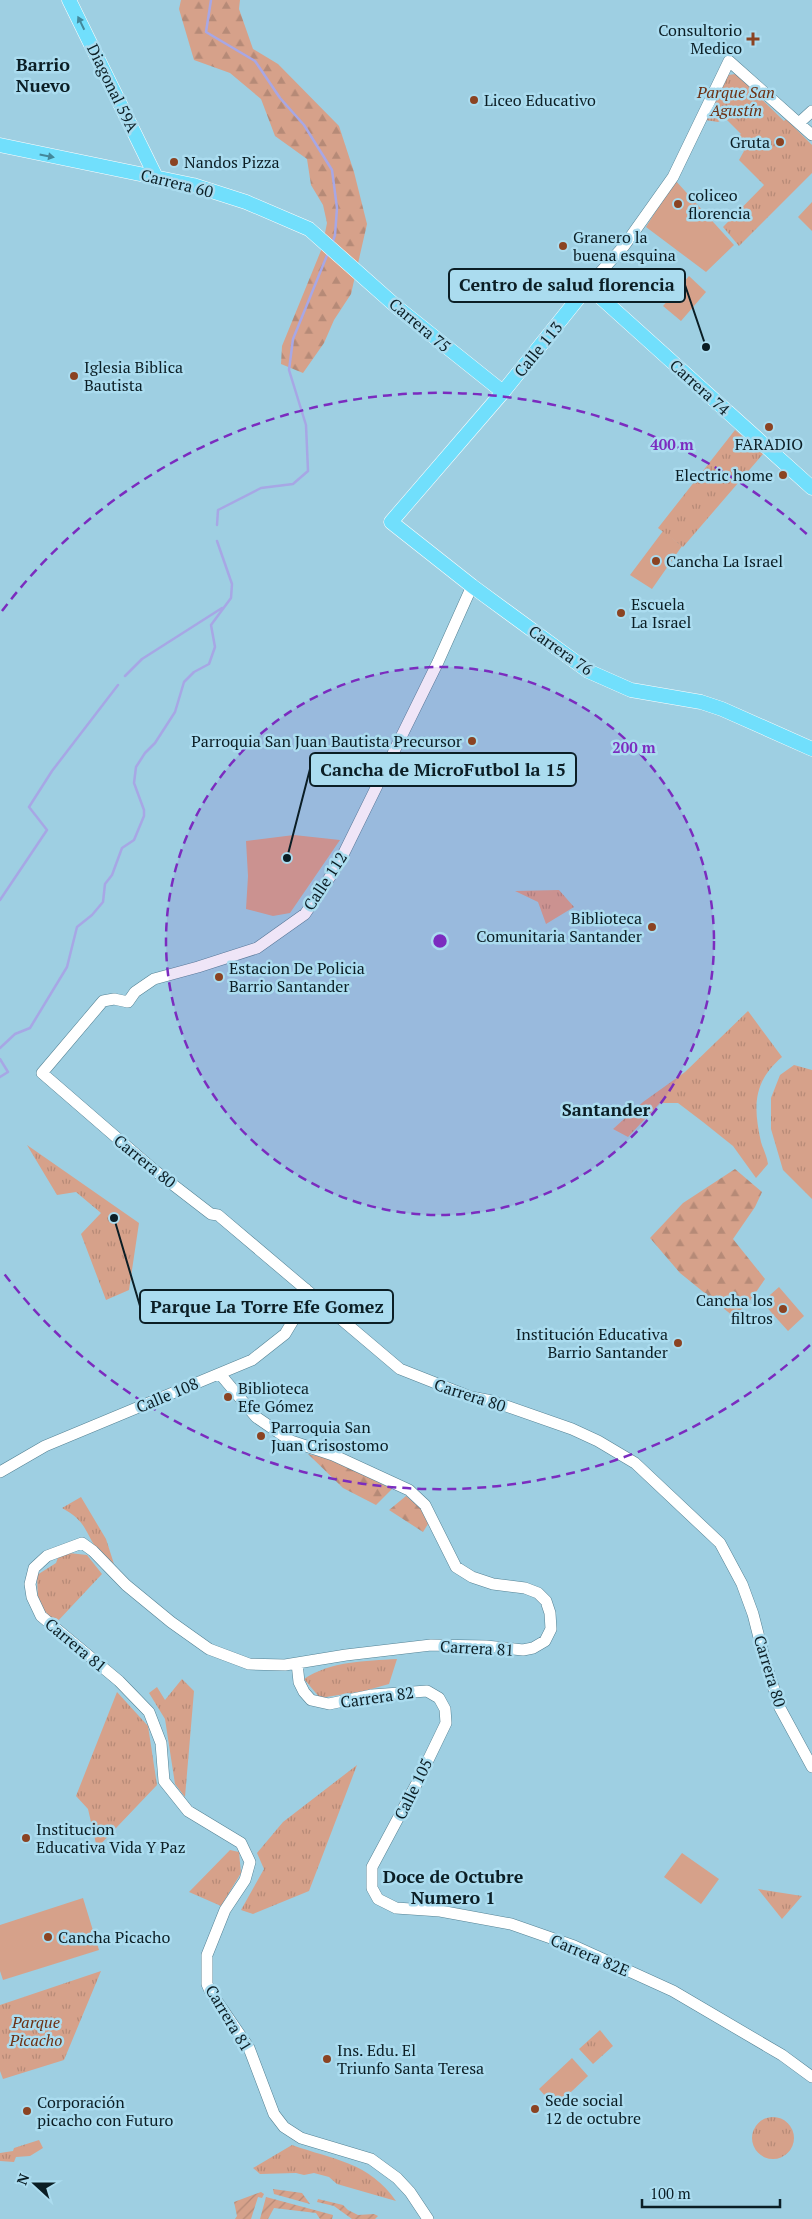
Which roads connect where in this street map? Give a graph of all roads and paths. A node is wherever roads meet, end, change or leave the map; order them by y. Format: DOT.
graph roads {
  1 [pos="69,0"];
  2 [pos="812,111"];
  3 [pos="799,123"];
  4 [pos="812,135"];
  5 [pos="0,145"];
  6 [pos="156,177"];
  7 [pos="339,256"];
  8 [pos="588,286"];
  9 [pos="503,392"];
  10 [pos="812,488"];
  11 [pos="391,522"];
  12 [pos="472,586"];
  13 [pos="812,749"];
  14 [pos="42,1073"];
  15 [pos="306,1290"];
  16 [pos="220,1374"];
  17 [pos="0,1472"];
  18 [pos="297,1663"];
  19 [pos="445,1709"];
  20 [pos="812,1767"];
  21 [pos="372,1867"];
  22 [pos="812,2076"];
  23 [pos="428,2219"];
  6 -- 1 [label="main road, Diagonal 59A, one-way"];
  2 -- 3 [label="street"];
  3 -- 4 [label="street"];
  3 -- 8 [label="street, Calle 113"];
  5 -- 6 [label="main road, Carrera 60, one-way"];
  6 -- 7 [label="main road, Carrera 60"];
  7 -- 9 [label="main road, Carrera 75"];
  8 -- 9 [label="main road, Calle 113"];
  8 -- 10 [label="main road, Carrera 74"];
  9 -- 11 [label="main road, Calle 113"];
  11 -- 12 [label="main road, Carrera 76"];
  12 -- 13 [label="main road, Carrera 76"];
  12 -- 14 [label="street, Calle 112"];
  14 -- 15 [label="street, Carrera 80"];
  15 -- 16 [label="street, Calle 108"];
  15 -- 20 [label="street, Carrera 80"];
  16 -- 17 [label="street, Calle 108"];
  16 -- 18 [label="street, Carrera 81"];
  18 -- 19 [label="street, Carrera 82"];
  18 -- 23 [label="street, Carrera 81"];
  19 -- 21 [label="street, Calle 105"];
  21 -- 22 [label="street, Carrera 82E"];
}
